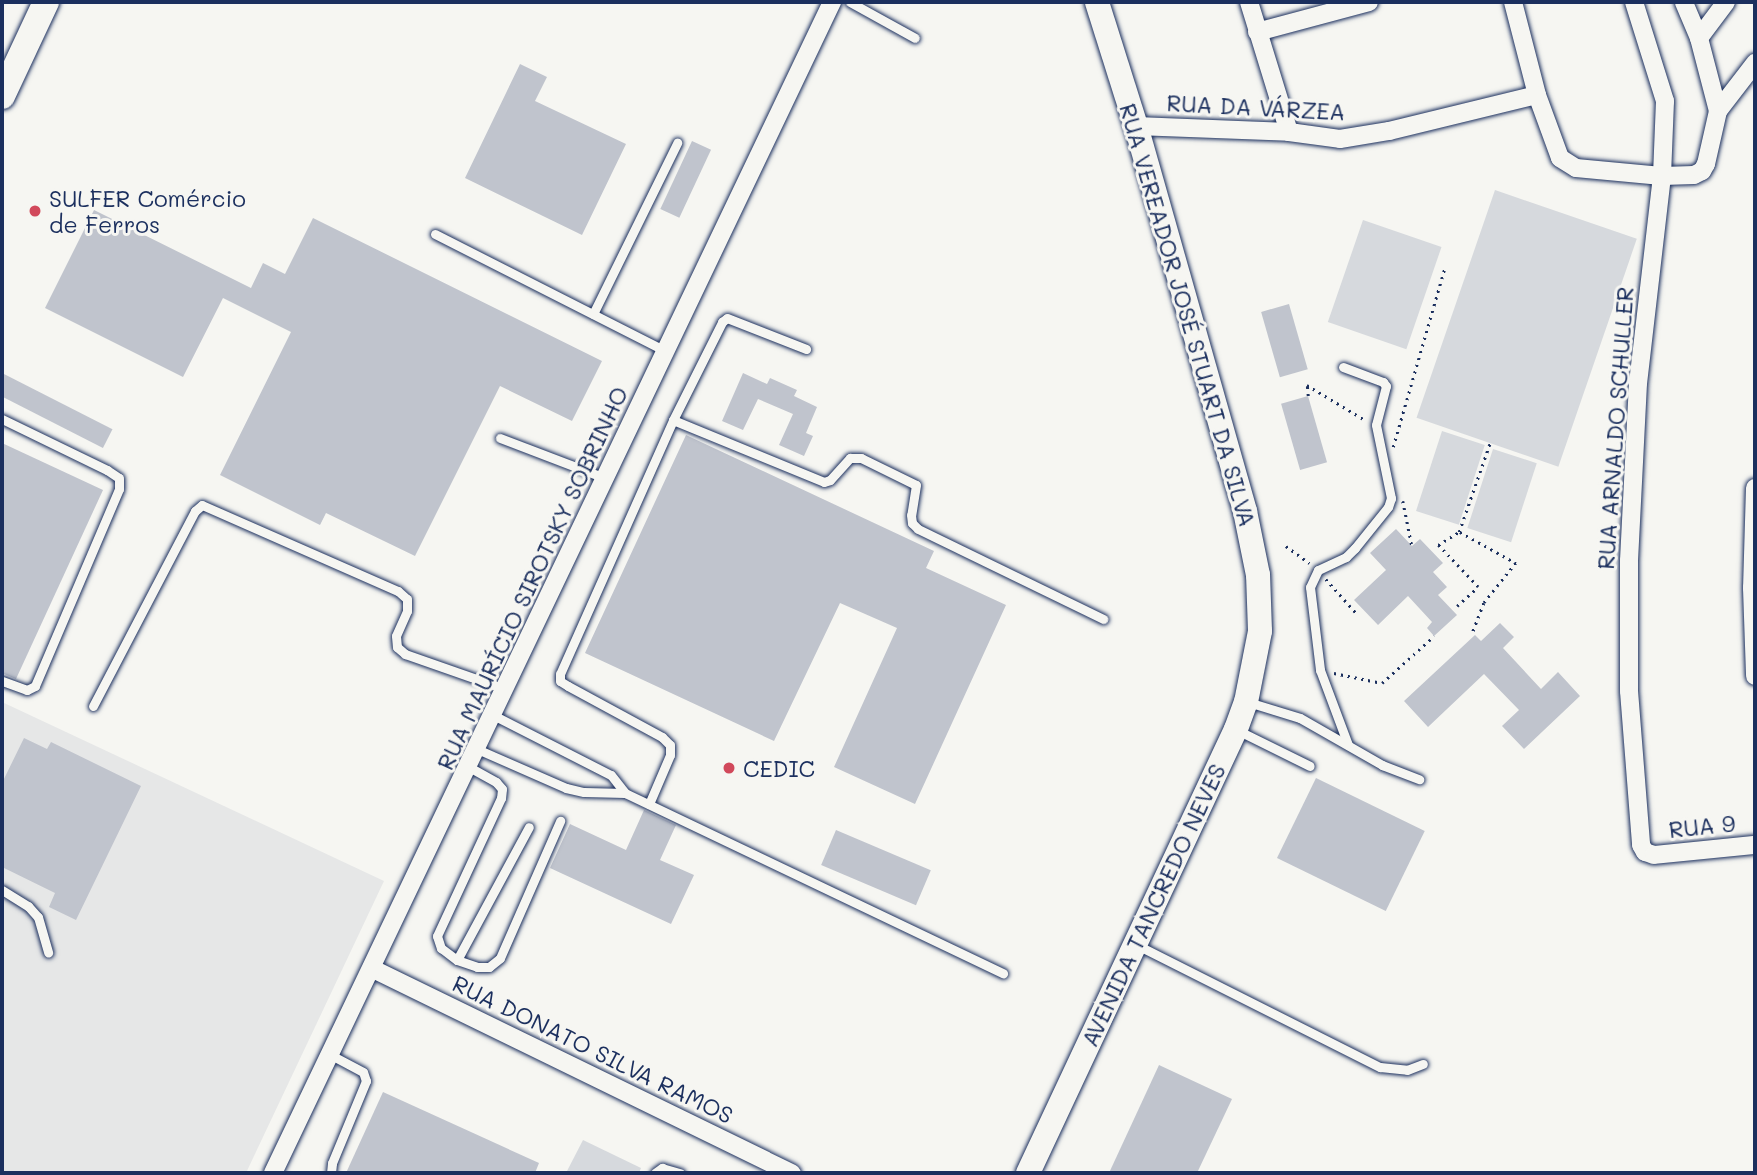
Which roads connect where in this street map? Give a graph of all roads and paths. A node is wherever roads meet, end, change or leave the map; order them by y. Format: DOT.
graph roads {
  1 [pos="46,2"];
  2 [pos="832,2"];
  3 [pos="850,2"];
  4 [pos="1097,2"];
  5 [pos="1249,2"];
  6 [pos="1369,2"];
  7 [pos="1513,2"];
  8 [pos="1634,2"];
  9 [pos="1684,2"];
  10 [pos="1726,2"];
  11 [pos="1257,33"];
  12 [pos="915,38"];
  13 [pos="1699,38"];
  14 [pos="1755,63"];
  15 [pos="1537,95"];
  16 [pos="2,96"];
  17 [pos="1718,111"];
  18 [pos="1136,126"];
  19 [pos="1289,132"];
  20 [pos="677,143"];
  21 [pos="1662,176"];
  22 [pos="435,234"];
  23 [pos="1445,267"];
  24 [pos="593,314"];
  25 [pos="806,349"];
  26 [pos="666,351"];
  27 [pos="1343,367"];
  28 [pos="2,419"];
  29 [pos="673,420"];
  30 [pos="500,438"];
  31 [pos="1490,443"];
  32 [pos="1393,447"];
  33 [pos="606,478"];
  34 [pos="1755,488"];
  35 [pos="1460,532"];
  36 [pos="1457,607"];
  37 [pos="1103,620"];
  38 [pos="1260,631"];
  39 [pos="1473,632"];
  40 [pos="1434,636"];
  41 [pos="1320,670"];
  42 [pos="1755,676"];
  43 [pos="2,681"];
  44 [pos="505,690"];
  45 [pos="1246,702"];
  46 [pos="93,706"];
  47 [pos="493,715"];
  48 [pos="1236,729"];
  49 [pos="1348,745"];
  50 [pos="477,749"];
  51 [pos="1310,766"];
  52 [pos="469,767"];
  53 [pos="1419,779"];
  54 [pos="625,793"];
  55 [pos="649,804"];
  56 [pos="560,821"];
  57 [pos="529,827"];
  58 [pos="1755,845"];
  59 [pos="1654,855"];
  60 [pos="2,890"];
  61 [pos="1135,944"];
  62 [pos="48,953"];
  63 [pos="457,960"];
  64 [pos="373,969"];
  65 [pos="1003,973"];
  66 [pos="331,1055"];
  67 [pos="1423,1064"];
  68 [pos="273,1173"];
  69 [pos="331,1173"];
  70 [pos="655,1173"];
  71 [pos="680,1173"];
  72 [pos="792,1173"];
  73 [pos="1028,1173"];
  1 -- 16 [label="main road"];
  2 -- 26 [label="street, RUA MAURÍCIO SIROTSKY SOBRINHO"];
  3 -- 12 [label="lane"];
  4 -- 18 [label="main road, RUA VEREADOR JOSÉ STUART DA SILVA"];
  5 -- 11 [label="street"];
  6 -- 11 [label="street"];
  7 -- 15 [label="street"];
  8 -- 21 [label="street, RUA ARNALDO SCHULLER"];
  9 -- 13 [label="street"];
  10 -- 13 [label="street"];
  11 -- 19 [label="street"];
  13 -- 17 [label="street"];
  14 -- 17 [label="street"];
  15 -- 19 [label="street, RUA DA VÁRZEA"];
  15 -- 21 [label="street"];
  17 -- 21 [label="street"];
  18 -- 19 [label="street, RUA DA VÁRZEA"];
  18 -- 38 [label="main road, RUA VEREADOR JOSÉ STUART DA SILVA"];
  20 -- 24 [label="lane"];
  21 -- 59 [label="street, RUA ARNALDO SCHULLER"];
  22 -- 24 [label="lane"];
  23 -- 32 [label="path"];
  24 -- 26 [label="lane"];
  25 -- 29 [label="lane"];
  26 -- 33 [label="street, RUA MAURÍCIO SIROTSKY SOBRINHO"];
  27 -- 41 [label="lane"];
  28 -- 43 [label="lane"];
  29 -- 37 [label="lane"];
  29 -- 55 [label="lane"];
  30 -- 33 [label="lane"];
  31 -- 35 [label="path"];
  33 -- 44 [label="street, RUA MAURÍCIO SIROTSKY SOBRINHO"];
  34 -- 42 [label="street"];
  35 -- 36 [label="path"];
  35 -- 39 [label="path"];
  38 -- 45 [label="main road, AVENIDA TANCREDO NEVES"];
  40 -- 41 [label="path"];
  41 -- 49 [label="lane"];
  44 -- 46 [label="lane"];
  44 -- 47 [label="street, RUA MAURÍCIO SIROTSKY SOBRINHO"];
  45 -- 48 [label="main road, AVENIDA TANCREDO NEVES"];
  45 -- 49 [label="lane"];
  47 -- 50 [label="street, RUA MAURÍCIO SIROTSKY SOBRINHO"];
  47 -- 54 [label="lane"];
  48 -- 51 [label="lane"];
  48 -- 61 [label="main road, AVENIDA TANCREDO NEVES"];
  49 -- 53 [label="lane"];
  50 -- 52 [label="street, RUA MAURÍCIO SIROTSKY SOBRINHO"];
  50 -- 54 [label="lane"];
  52 -- 63 [label="lane"];
  52 -- 64 [label="street, RUA MAURÍCIO SIROTSKY SOBRINHO"];
  54 -- 55 [label="lane"];
  55 -- 65 [label="lane"];
  56 -- 63 [label="lane"];
  57 -- 63 [label="lane"];
  58 -- 59 [label="street, RUA 9"];
  60 -- 62 [label="lane"];
  61 -- 67 [label="lane"];
  61 -- 73 [label="main road, AVENIDA TANCREDO NEVES"];
  64 -- 66 [label="street, RUA MAURÍCIO SIROTSKY SOBRINHO"];
  64 -- 72 [label="street, RUA DONATO SILVA RAMOS"];
  66 -- 68 [label="street, RUA MAURÍCIO SIROTSKY SOBRINHO"];
  66 -- 69 [label="lane"];
  70 -- 71 [label="lane"];
}
